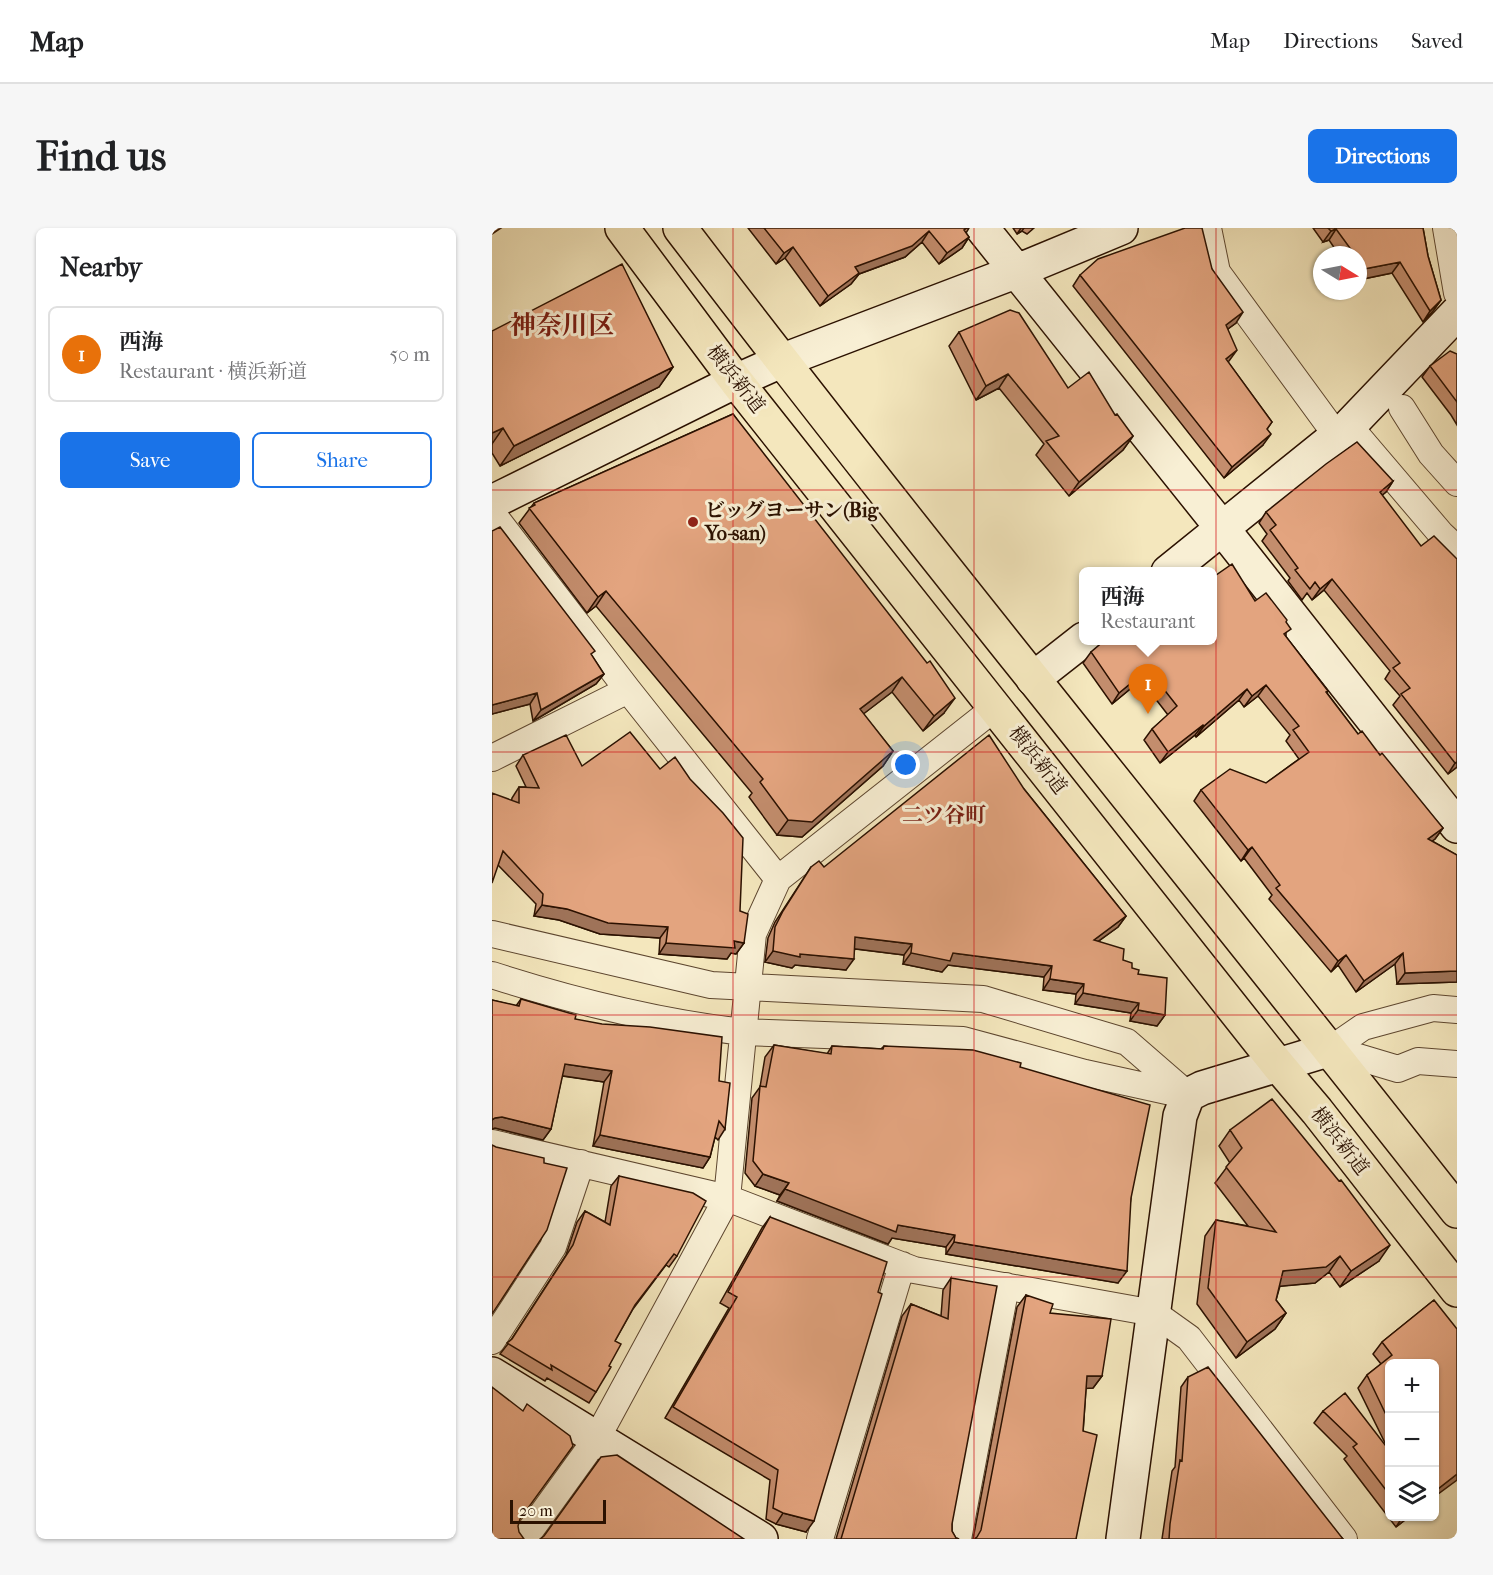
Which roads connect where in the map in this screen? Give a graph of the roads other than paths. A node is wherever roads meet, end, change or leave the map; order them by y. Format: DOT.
graph roads {
  1 [pos="622,228"];
  2 [pos="680,228"];
  3 [pos="982,228"];
  4 [pos="1121,228"];
  5 [pos="1208,228"];
  6 [pos="1446,228"];
  7 [pos="1015,272"];
  8 [pos="1457,293"];
  9 [pos="1457,313"];
  10 [pos="781,361"];
  11 [pos="736,381"];
  12 [pos="1402,408"];
  13 [pos="1343,431"];
  14 [pos="1457,483"];
  15 [pos="492,501"];
  16 [pos="492,513"];
  17 [pos="1222,528"];
  18 [pos="1457,549"];
  19 [pos="1174,567"];
  20 [pos="1079,642"];
  21 [pos="1033,679"];
  22 [pos="628,690"];
  23 [pos="996,707"];
  24 [pos="492,758"];
  25 [pos="1457,826"];
  26 [pos="778,879"];
  27 [pos="492,934"];
  28 [pos="492,975"];
  29 [pos="748,988"];
  30 [pos="1457,1010"];
  31 [pos="743,1032"];
  32 [pos="1330,1049"];
  33 [pos="1457,1064"];
  34 [pos="1278,1065"];
  35 [pos="1188,1095"];
  36 [pos="492,1143"];
  37 [pos="581,1163"];
  38 [pos="728,1198"];
  39 [pos="1457,1211"];
  40 [pos="902,1265"];
  41 [pos="1006,1286"];
  42 [pos="1457,1290"];
  43 [pos="1154,1313"];
  44 [pos="492,1341"];
  45 [pos="492,1374"];
  46 [pos="597,1438"];
  47 [pos="524,1539"];
  48 [pos="761,1539"];
  49 [pos="820,1539"];
  50 [pos="958,1539"];
  51 [pos="1123,1539"];
  52 [pos="1344,1539"];
  1 -- 11 [label="highway, 横浜新道"];
  2 -- 10 [label="highway"];
  3 -- 7 [label="street"];
  4 -- 7 [label="street"];
  5 -- 13 [label="street"];
  6 -- 8 [label="street"];
  7 -- 10 [label="street"];
  7 -- 17 [label="street"];
  9 -- 13 [label="street"];
  10 -- 11 [label="street"];
  10 -- 21 [label="highway"];
  11 -- 15 [label="street"];
  11 -- 23 [label="highway, 横浜新道"];
  12 -- 14 [label="street"];
  13 -- 17 [label="street"];
  13 -- 18 [label="street"];
  16 -- 22 [label="street"];
  17 -- 19 [label="street"];
  17 -- 25 [label="street"];
  20 -- 21 [label="street"];
  21 -- 32 [label="highway"];
  22 -- 24 [label="street"];
  22 -- 26 [label="street"];
  23 -- 26 [label="street"];
  23 -- 34 [label="highway, 横浜新道"];
  26 -- 29 [label="street"];
  27 -- 29 [label="street"];
  28 -- 31 [label="street"];
  29 -- 31 [label="street"];
  29 -- 35 [label="street"];
  30 -- 32 [label="street"];
  31 -- 35 [label="street"];
  31 -- 38 [label="street"];
  32 -- 33 [label="street"];
  32 -- 34 [label="street"];
  32 -- 39 [label="highway"];
  34 -- 35 [label="street"];
  34 -- 42 [label="highway, 横浜新道"];
  35 -- 43 [label="street"];
  36 -- 37 [label="street"];
  37 -- 38 [label="street"];
  37 -- 44 [label="street"];
  38 -- 40 [label="street"];
  38 -- 46 [label="street"];
  40 -- 41 [label="street"];
  40 -- 49 [label="street"];
  41 -- 43 [label="street"];
  41 -- 50 [label="street"];
  43 -- 51 [label="street"];
  43 -- 52 [label="street"];
  45 -- 46 [label="street"];
  46 -- 47 [label="street"];
  46 -- 48 [label="street"];
}
